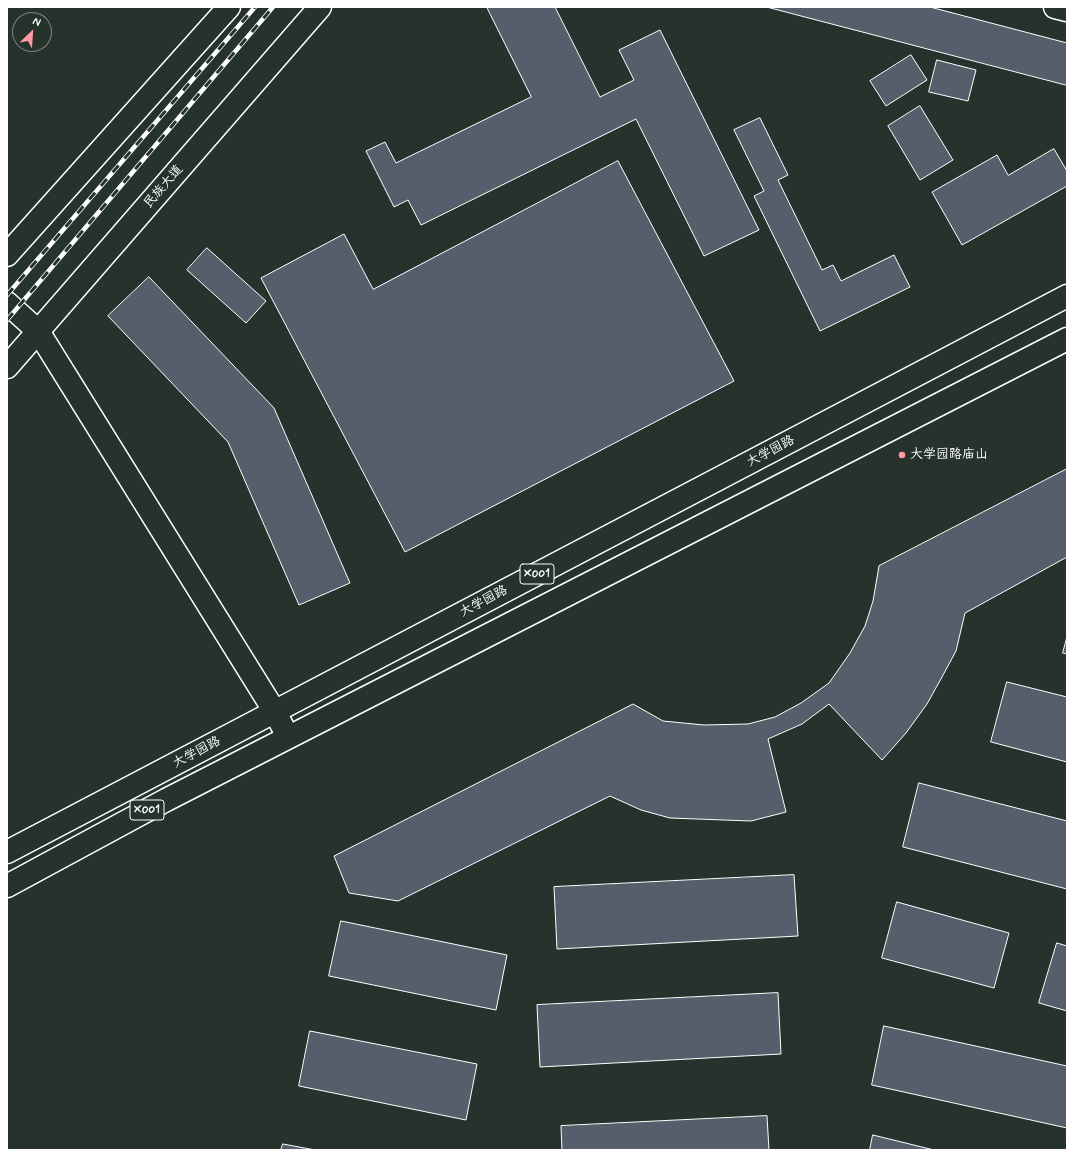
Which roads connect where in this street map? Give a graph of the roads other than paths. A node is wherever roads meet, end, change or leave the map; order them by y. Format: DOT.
graph roads {
  1 [pos="229,7"];
  2 [pos="320,7"];
  3 [pos="1055,7"];
  4 [pos="1067,10"];
  5 [pos="7,255"];
  6 [pos="1067,296"];
  7 [pos="7,303"];
  8 [pos="38,331"];
  9 [pos="1067,339"];
  10 [pos="7,367"];
  11 [pos="275,712"];
  12 [pos="288,737"];
  13 [pos="7,852"];
  14 [pos="7,886"];
  1 -- 5 [label="main road"];
  2 -- 8 [label="main road, 民族大道"];
  3 -- 4 [label="main road"];
  6 -- 11 [label="main road, 大学园路 / X001"];
  7 -- 8 [label="main road"];
  8 -- 10 [label="main road, 民族大道"];
  8 -- 11 [label="main road"];
  9 -- 12 [label="main road, 大学园路 / X001"];
  11 -- 12 [label="main road"];
  11 -- 13 [label="main road, 大学园路 / X001"];
  12 -- 14 [label="main road, 大学园路 / X001"];
}
